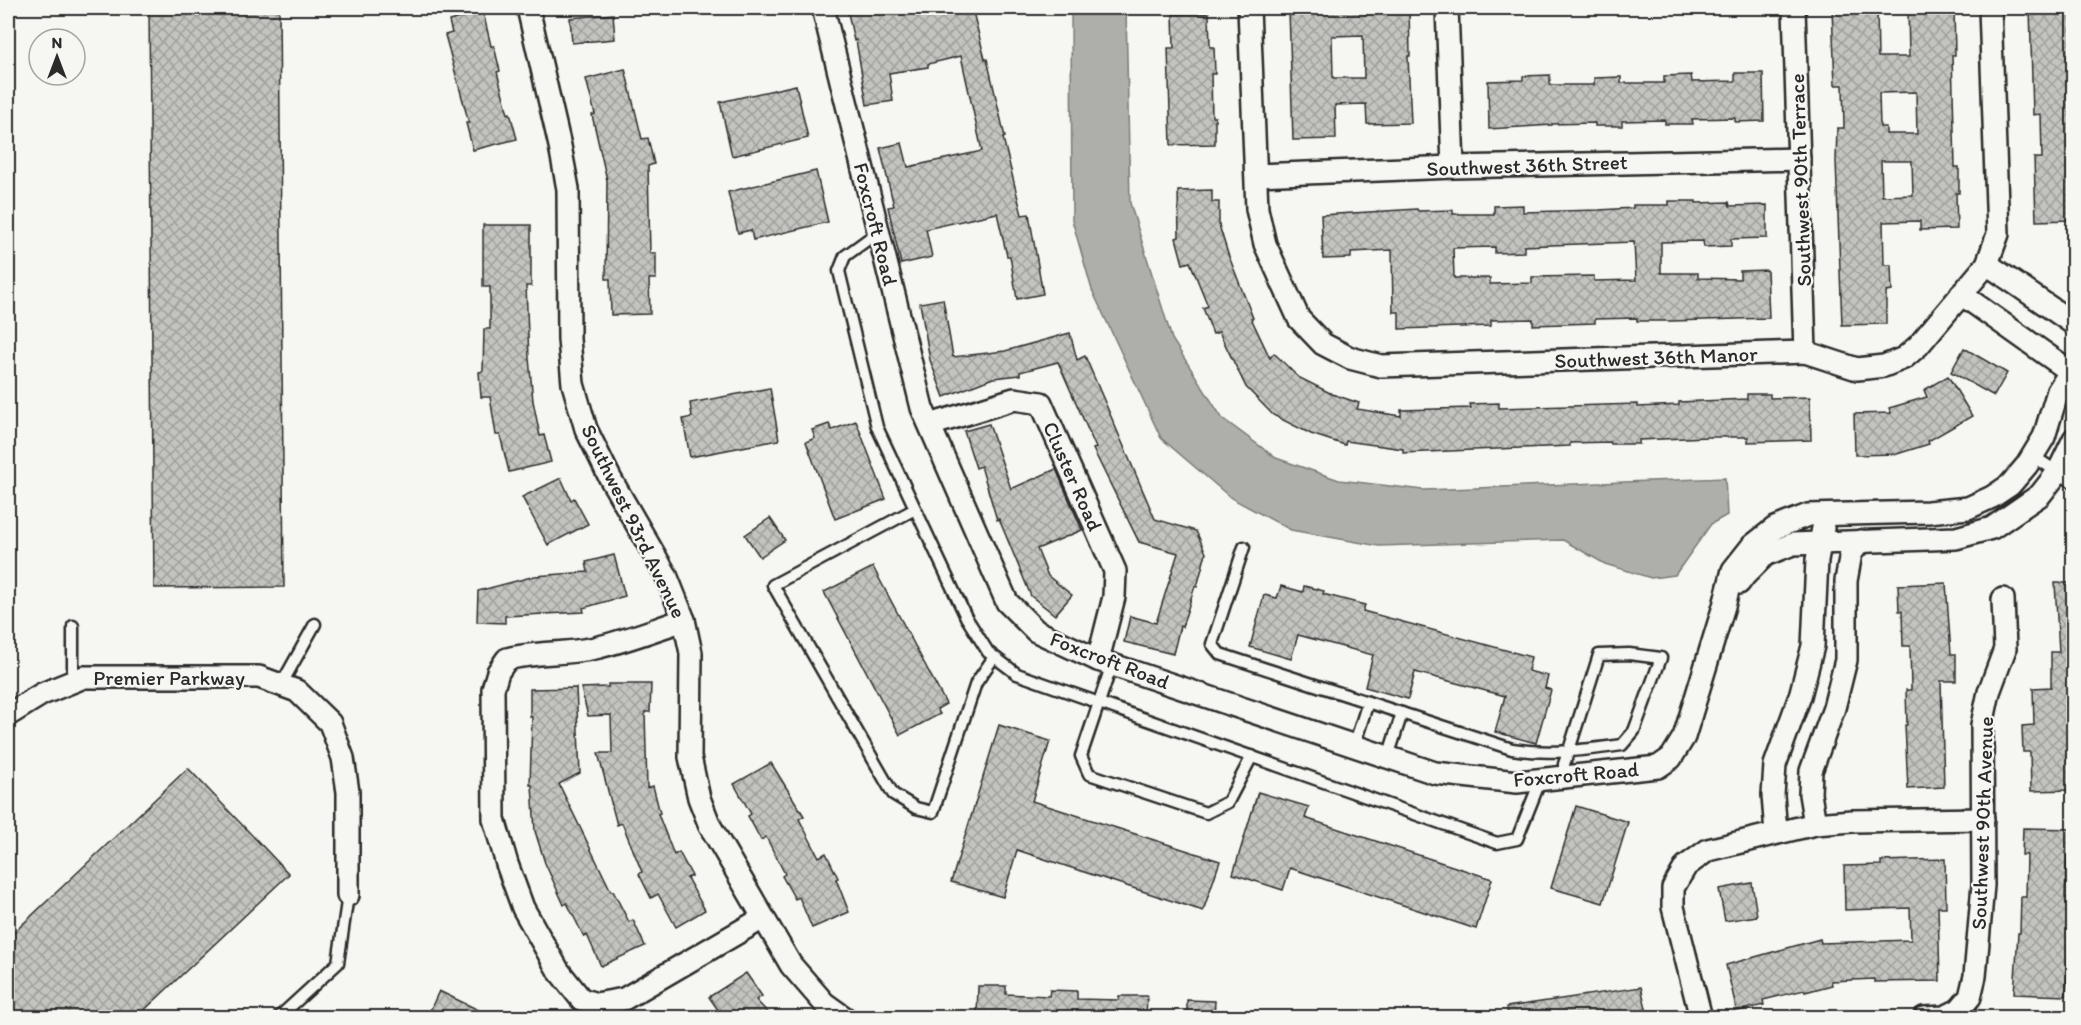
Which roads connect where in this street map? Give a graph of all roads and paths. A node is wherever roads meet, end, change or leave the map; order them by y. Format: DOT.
graph roads {
  1 [pos="528,8"];
  2 [pos="823,8"];
  3 [pos="1249,8"];
  4 [pos="1447,8"];
  5 [pos="1794,8"];
  6 [pos="1990,8"];
  7 [pos="1799,159"];
  8 [pos="1453,166"];
  9 [pos="1256,175"];
  10 [pos="878,232"];
  11 [pos="1988,264"];
  12 [pos="1961,294"];
  13 [pos="2073,324"];
  14 [pos="1805,352"];
  15 [pos="2072,371"];
  16 [pos="930,425"];
  17 [pos="2073,439"];
  18 [pos="2033,456"];
  19 [pos="2066,478"];
  20 [pos="915,509"];
  21 [pos="1826,515"];
  22 [pos="1819,542"];
  23 [pos="1862,542"];
  24 [pos="1244,547"];
  25 [pos="2003,599"];
  26 [pos="1724,606"];
  27 [pos="684,620"];
  28 [pos="315,624"];
  29 [pos="73,626"];
  30 [pos="994,657"];
  31 [pos="1105,662"];
  32 [pos="73,681"];
  33 [pos="280,685"];
  34 [pos="1800,696"];
  35 [pos="1098,702"];
  36 [pos="1368,702"];
  37 [pos="1834,708"];
  38 [pos="1402,713"];
  39 [pos="8,715"];
  40 [pos="1354,746"];
  41 [pos="1569,750"];
  42 [pos="1252,756"];
  43 [pos="1388,757"];
  44 [pos="1564,777"];
  45 [pos="1541,779"];
  46 [pos="1983,819"];
  47 [pos="1815,824"];
  48 [pos="1776,833"];
  49 [pos="348,895"];
  50 [pos="763,918"];
  51 [pos="278,1017"];
  52 [pos="845,1017"];
  53 [pos="1701,1017"];
  54 [pos="1924,1017"];
  1 -- 27 [label="street, Southwest 93rd Avenue"];
  2 -- 10 [label="street, Foxcroft Road"];
  3 -- 9 [label="street, Southwest 36th Manor"];
  4 -- 8 [label="street"];
  5 -- 7 [label="street, Southwest 90th Terrace"];
  6 -- 11 [label="street"];
  7 -- 8 [label="street, Southwest 36th Street"];
  7 -- 14 [label="street, Southwest 90th Terrace"];
  8 -- 9 [label="street, Southwest 36th Street"];
  9 -- 14 [label="street, Southwest 36th Manor"];
  10 -- 16 [label="street, Foxcroft Road"];
  10 -- 20 [label="lane"];
  11 -- 12 [label="street, Southwest 36th Manor"];
  11 -- 13 [label="street"];
  12 -- 14 [label="street, Southwest 36th Manor"];
  12 -- 15 [label="street"];
  15 -- 18 [label="street"];
  16 -- 31 [label="street, Foxcroft Road"];
  16 -- 31 [label="street, Cluster Road"];
  17 -- 19 [label="street"];
  18 -- 19 [label="lane"];
  18 -- 21 [label="street"];
  19 -- 23 [label="street"];
  20 -- 30 [label="lane"];
  20 -- 30 [label="lane"];
  21 -- 22 [label="street"];
  21 -- 26 [label="street"];
  22 -- 23 [label="street"];
  22 -- 26 [label="street"];
  22 -- 34 [label="street"];
  23 -- 37 [label="street"];
  24 -- 36 [label="lane"];
  25 -- 46 [label="street, Southwest 90th Avenue"];
  26 -- 44 [label="street, Foxcroft Road"];
  27 -- 50 [label="street, Southwest 93rd Avenue"];
  27 -- 50 [label="street"];
  28 -- 33 [label="lane"];
  29 -- 32 [label="lane"];
  30 -- 35 [label="lane"];
  31 -- 35 [label="lane"];
  31 -- 40 [label="street, Foxcroft Road"];
  32 -- 33 [label="street, Premier Parkway"];
  32 -- 39 [label="street, Premier Parkway"];
  33 -- 49 [label="street, Premier Parkway"];
  34 -- 37 [label="street"];
  34 -- 48 [label="street"];
  35 -- 42 [label="lane"];
  35 -- 42 [label="lane"];
  36 -- 38 [label="lane"];
  36 -- 40 [label="lane"];
  37 -- 47 [label="street"];
  38 -- 41 [label="lane"];
  38 -- 43 [label="lane"];
  40 -- 43 [label="street, Foxcroft Road"];
  41 -- 41 [label="lane"];
  41 -- 44 [label="lane"];
  42 -- 45 [label="lane"];
  43 -- 45 [label="street, Foxcroft Road"];
  44 -- 45 [label="street, Foxcroft Road"];
  46 -- 47 [label="street"];
  46 -- 54 [label="street, Southwest 90th Avenue"];
  47 -- 48 [label="street"];
  48 -- 53 [label="street"];
  49 -- 51 [label="lane"];
  50 -- 52 [label="street, Southwest 93rd Avenue"];
}
